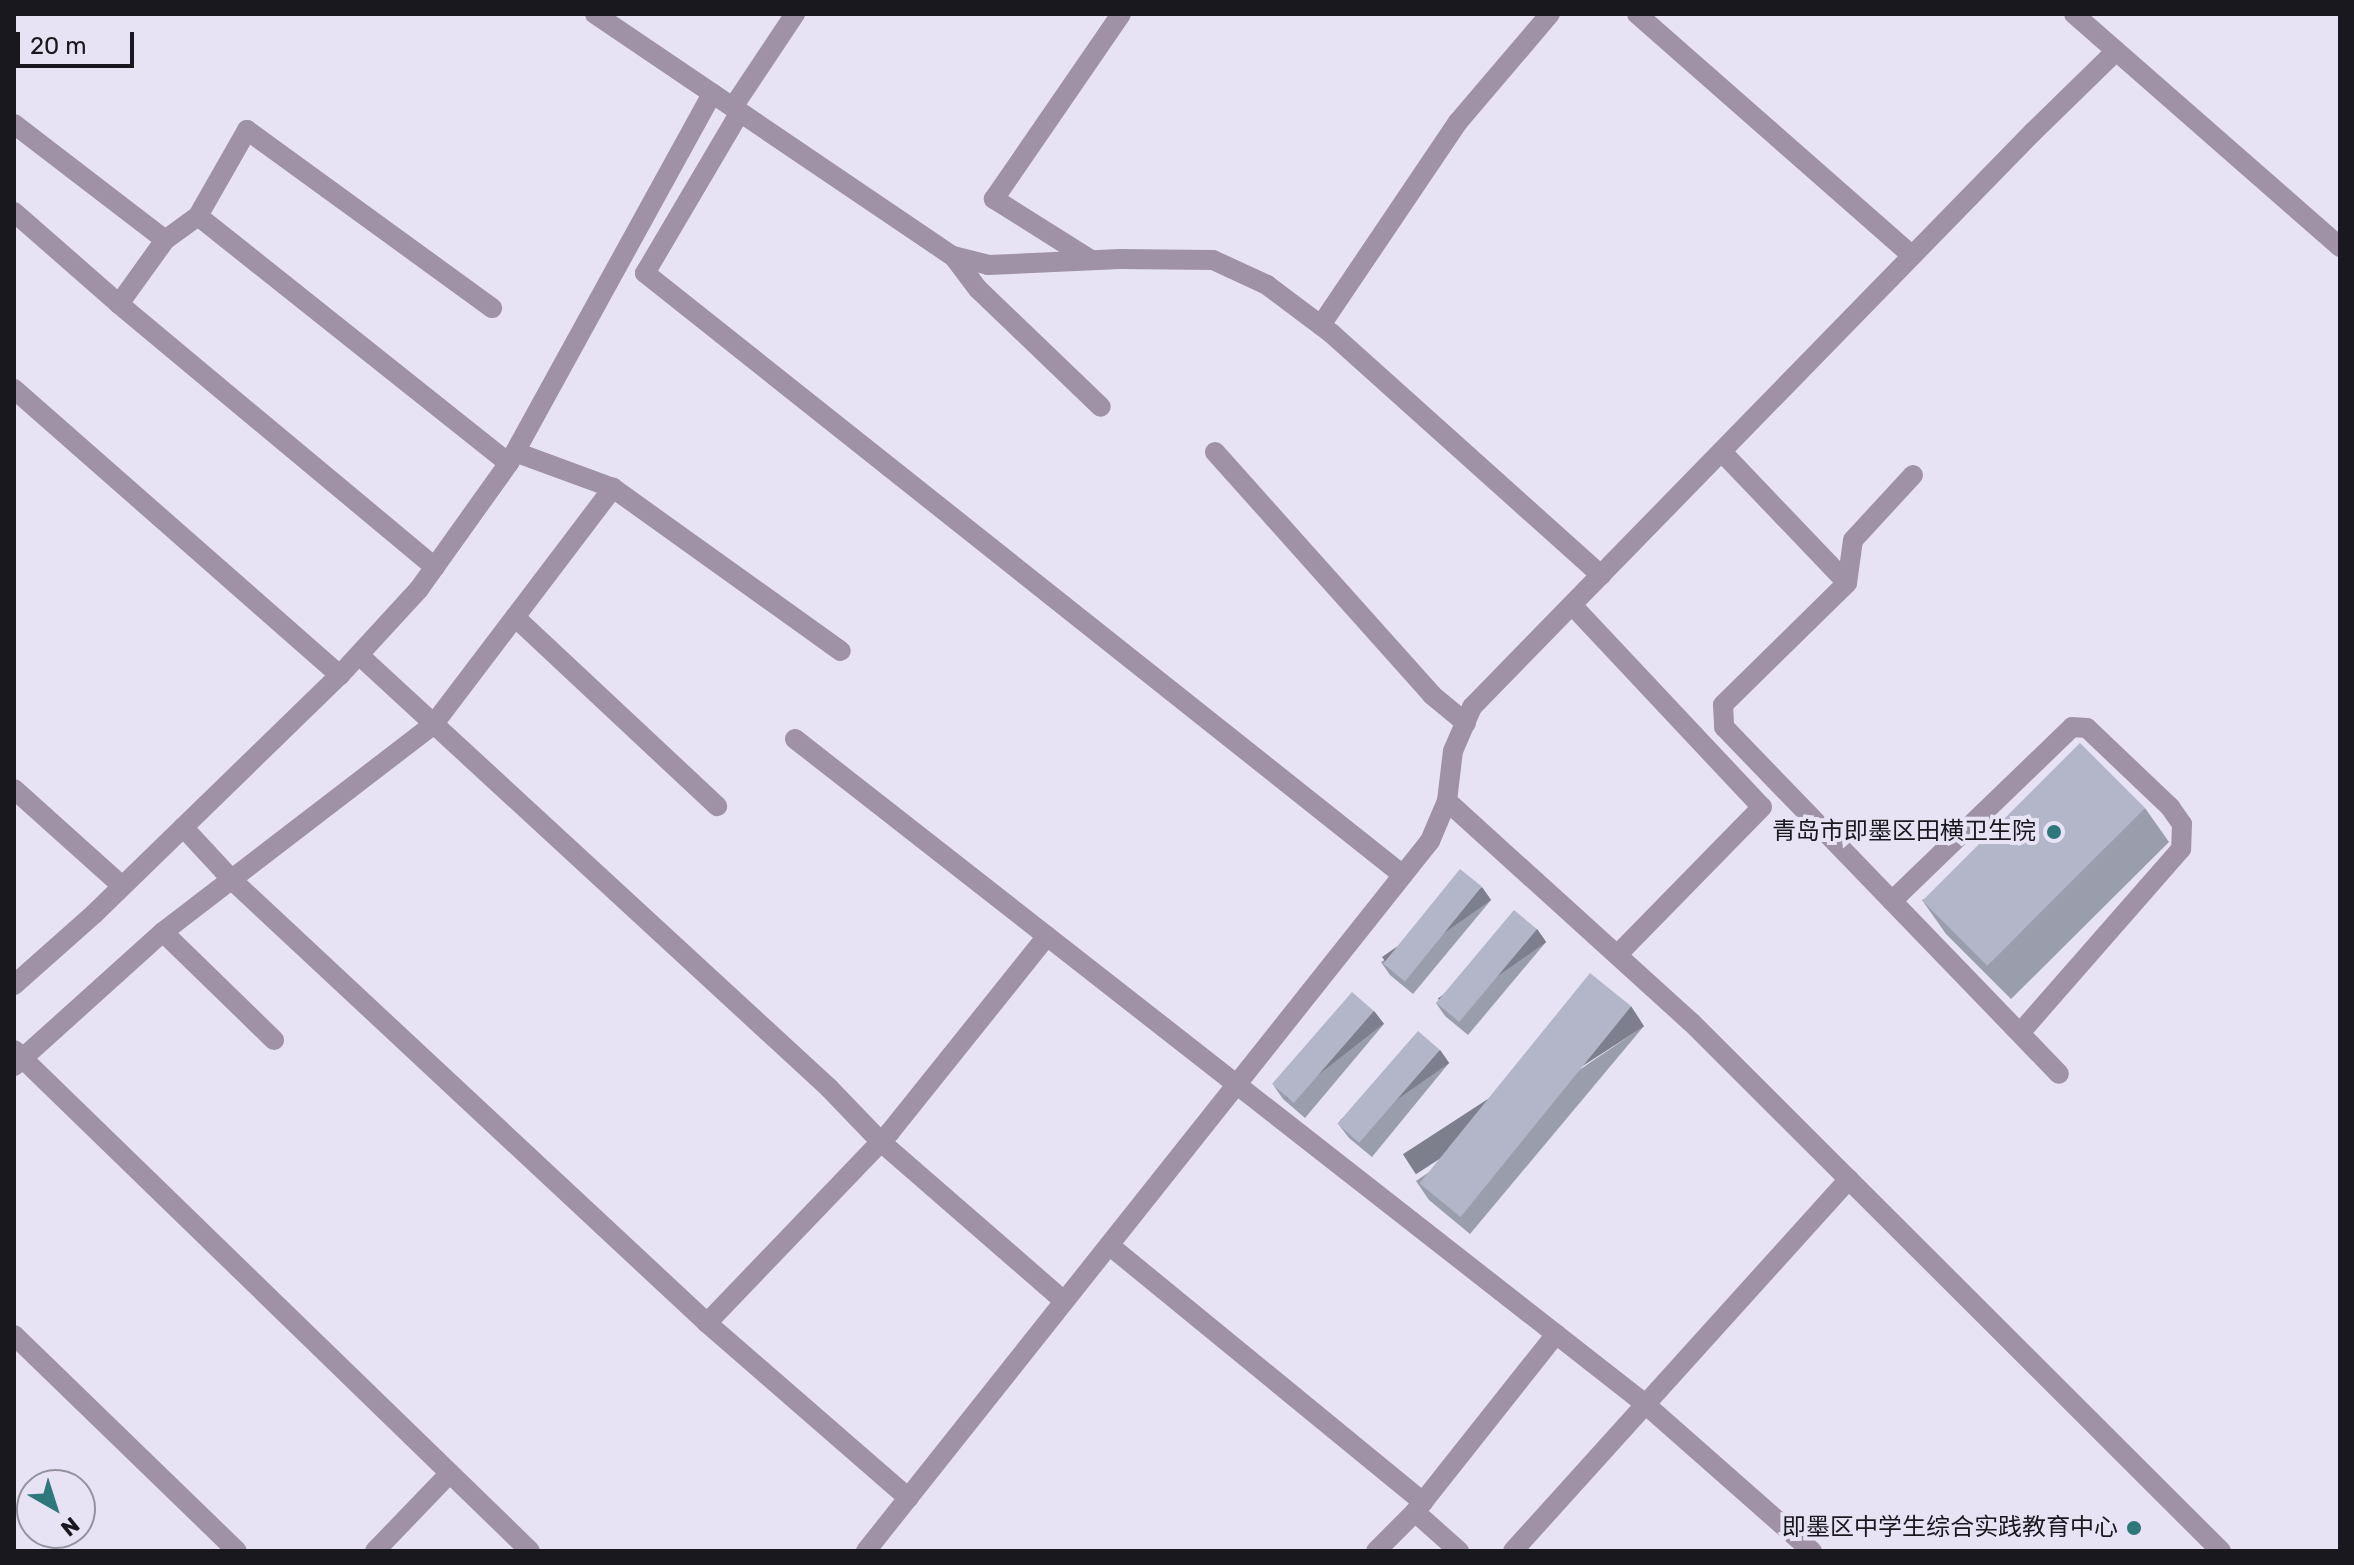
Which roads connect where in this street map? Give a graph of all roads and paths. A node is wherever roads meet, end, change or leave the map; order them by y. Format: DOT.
graph roads {
  1 [pos="595,14"];
  2 [pos="795,14"];
  3 [pos="1121,14"];
  4 [pos="1550,14"];
  5 [pos="1637,14"];
  6 [pos="2074,14"];
  7 [pos="2116,51"];
  8 [pos="712,93"];
  9 [pos="736,109"];
  10 [pos="14,124"];
  11 [pos="14,212"];
  12 [pos="198,216"];
  13 [pos="165,240"];
  14 [pos="2340,247"];
  15 [pos="953,256"];
  16 [pos="1912,256"];
  17 [pos="1091,260"];
  18 [pos="119,304"];
  19 [pos="492,308"];
  20 [pos="1321,325"];
  21 [pos="14,389"];
  22 [pos="1101,407"];
  23 [pos="1215,452"];
  24 [pos="1722,452"];
  25 [pos="512,458"];
  26 [pos="1913,475"];
  27 [pos="613,488"];
  28 [pos="435,567"];
  29 [pos="1601,575"];
  30 [pos="1847,583"];
  31 [pos="1572,605"];
  32 [pos="515,617"];
  33 [pos="841,651"];
  34 [pos="359,655"];
  35 [pos="340,675"];
  36 [pos="1466,723"];
  37 [pos="433,725"];
  38 [pos="795,739"];
  39 [pos="14,789"];
  40 [pos="1447,801"];
  41 [pos="717,806"];
  42 [pos="183,827"];
  43 [pos="1403,875"];
  44 [pos="232,880"];
  45 [pos="122,886"];
  46 [pos="1892,901"];
  47 [pos="163,932"];
  48 [pos="1047,936"];
  49 [pos="1617,955"];
  50 [pos="14,985"];
  51 [pos="2020,1033"];
  52 [pos="274,1040"];
  53 [pos="16,1056"];
  54 [pos="2059,1074"];
  55 [pos="1237,1085"];
  56 [pos="881,1142"];
  57 [pos="1849,1179"];
  58 [pos="1109,1245"];
  59 [pos="1064,1301"];
  60 [pos="707,1323"];
  61 [pos="1556,1334"];
  62 [pos="14,1335"];
  63 [pos="1644,1403"];
  64 [pos="450,1473"];
  65 [pos="908,1498"];
  66 [pos="1419,1507"];
  67 [pos="237,1551"];
  68 [pos="375,1551"];
  69 [pos="530,1551"];
  70 [pos="866,1551"];
  71 [pos="1376,1551"];
  72 [pos="1459,1551"];
  73 [pos="1513,1551"];
  74 [pos="1812,1551"];
  75 [pos="2221,1551"];
  1 -- 8 [label="street"];
  2 -- 9 [label="street"];
  3 -- 17 [label="street"];
  4 -- 20 [label="street"];
  5 -- 16 [label="street"];
  6 -- 7 [label="street"];
  7 -- 14 [label="street"];
  7 -- 16 [label="street"];
  8 -- 9 [label="street"];
  8 -- 25 [label="street"];
  9 -- 15 [label="street"];
  9 -- 43 [label="street"];
  10 -- 13 [label="street"];
  11 -- 18 [label="street"];
  12 -- 13 [label="street"];
  12 -- 19 [label="street"];
  12 -- 25 [label="street"];
  13 -- 18 [label="street"];
  15 -- 17 [label="street"];
  15 -- 22 [label="street"];
  16 -- 24 [label="street"];
  17 -- 20 [label="street"];
  18 -- 28 [label="street"];
  20 -- 29 [label="street"];
  21 -- 35 [label="street"];
  23 -- 36 [label="street"];
  24 -- 29 [label="street"];
  24 -- 30 [label="street"];
  25 -- 27 [label="street"];
  25 -- 28 [label="street"];
  26 -- 30 [label="street"];
  27 -- 32 [label="street"];
  27 -- 33 [label="street"];
  28 -- 34 [label="street"];
  29 -- 31 [label="street"];
  30 -- 46 [label="street"];
  31 -- 36 [label="street"];
  31 -- 49 [label="street"];
  32 -- 37 [label="street"];
  32 -- 41 [label="street"];
  34 -- 35 [label="street"];
  34 -- 37 [label="street"];
  35 -- 42 [label="street"];
  36 -- 40 [label="street"];
  37 -- 44 [label="street"];
  37 -- 56 [label="street"];
  38 -- 48 [label="street"];
  39 -- 45 [label="street"];
  40 -- 43 [label="street"];
  40 -- 49 [label="street"];
  42 -- 44 [label="street"];
  42 -- 45 [label="street"];
  43 -- 55 [label="street"];
  44 -- 47 [label="street"];
  44 -- 60 [label="street"];
  45 -- 50 [label="street"];
  46 -- 51 [label="street"];
  46 -- 51 [label="street"];
  47 -- 52 [label="street"];
  47 -- 53 [label="street"];
  48 -- 55 [label="street"];
  48 -- 56 [label="street"];
  49 -- 57 [label="street"];
  51 -- 54 [label="street"];
  53 -- 64 [label="street"];
  55 -- 58 [label="street"];
  55 -- 61 [label="street"];
  56 -- 59 [label="street"];
  56 -- 60 [label="street"];
  57 -- 63 [label="street"];
  57 -- 75 [label="street"];
  58 -- 59 [label="street"];
  58 -- 66 [label="street"];
  59 -- 65 [label="street"];
  60 -- 65 [label="street"];
  61 -- 63 [label="street"];
  61 -- 66 [label="street"];
  62 -- 67 [label="street"];
  63 -- 73 [label="street"];
  63 -- 74 [label="street"];
  64 -- 68 [label="street"];
  64 -- 69 [label="street"];
  65 -- 70 [label="street"];
  66 -- 71 [label="street"];
  66 -- 72 [label="street"];
}
